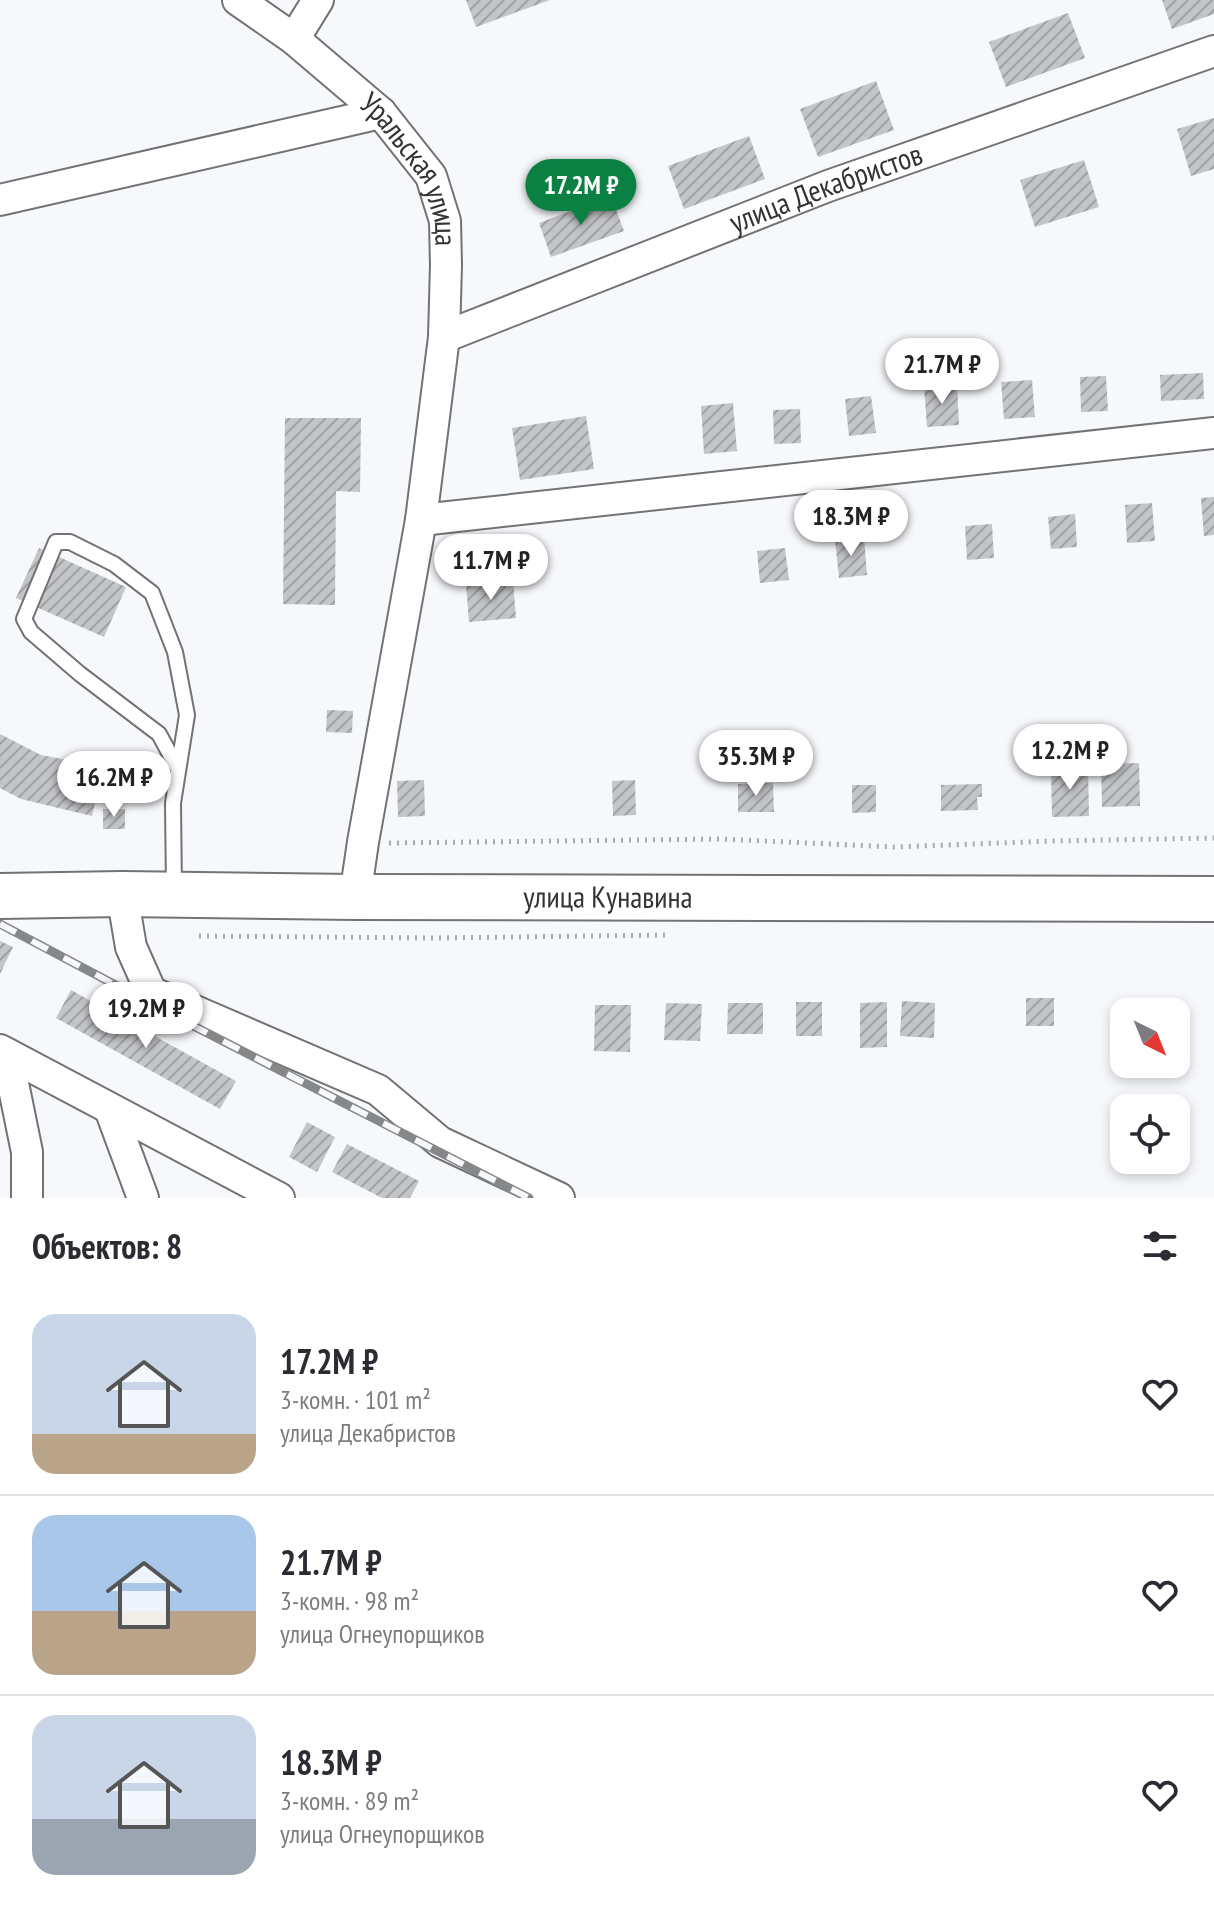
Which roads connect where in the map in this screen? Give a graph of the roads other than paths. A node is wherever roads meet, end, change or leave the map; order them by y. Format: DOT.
graph roads {
  1 [pos="238,0"];
  2 [pos="318,0"];
  3 [pos="294,39"];
  4 [pos="1214,51"];
  5 [pos="381,113"];
  6 [pos="0,200"];
  7 [pos="444,337"];
  8 [pos="1214,433"];
  9 [pos="421,520"];
  10 [pos="178,769"];
  11 [pos="122,894"];
  12 [pos="174,895"];
  13 [pos="0,896"];
  14 [pos="355,897"];
  15 [pos="1214,899"];
  16 [pos="4,1052"];
  17 [pos="110,1109"];
  18 [pos="27,1198"];
  19 [pos="143,1198"];
  20 [pos="279,1198"];
  21 [pos="559,1198"];
  1 -- 3 [label="street, Уральская улица"];
  2 -- 3 [label="street"];
  3 -- 5 [label="street, Уральская улица"];
  4 -- 7 [label="street, улица Декабристов"];
  5 -- 6 [label="street"];
  5 -- 7 [label="street, Уральская улица"];
  7 -- 9 [label="street, Уральская улица"];
  8 -- 9 [label="street"];
  9 -- 14 [label="street, Уральская улица"];
  10 -- 10 [label="lane"];
  10 -- 12 [label="lane"];
  11 -- 12 [label="main road, улица Кунавина"];
  11 -- 13 [label="main road, улица Кунавина"];
  11 -- 21 [label="street"];
  12 -- 14 [label="main road, улица Кунавина"];
  14 -- 15 [label="main road, улица Кунавина"];
  16 -- 17 [label="street"];
  16 -- 18 [label="street"];
  17 -- 19 [label="street"];
  17 -- 20 [label="street"];
}
